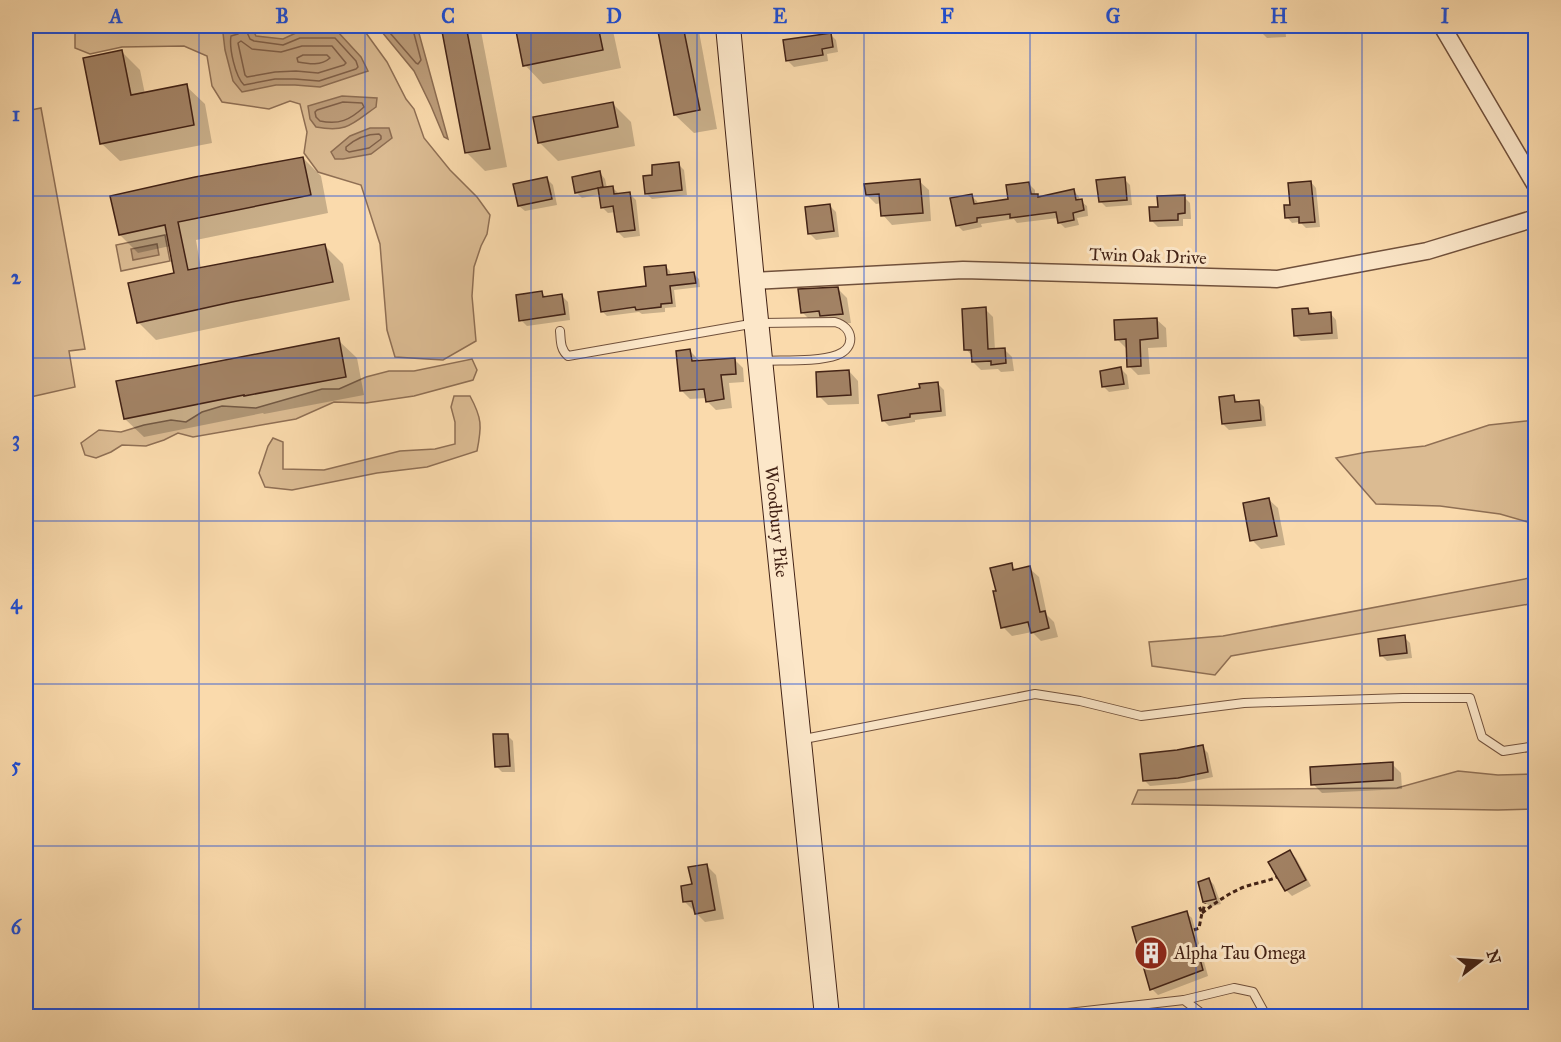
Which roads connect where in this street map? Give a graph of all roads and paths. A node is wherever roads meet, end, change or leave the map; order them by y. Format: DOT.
graph roads {
  1 [pos="728,26"];
  2 [pos="1442,26"];
  3 [pos="1536,186"];
  4 [pos="1536,218"];
  5 [pos="752,281"];
  6 [pos="756,323"];
  7 [pos="560,331"];
  8 [pos="760,362"];
  9 [pos="799,740"];
  10 [pos="1536,746"];
  11 [pos="1277,877"];
  12 [pos="1205,903"];
  13 [pos="1199,906"];
  14 [pos="1202,913"];
  15 [pos="1194,930"];
  16 [pos="1184,1000"];
  17 [pos="1116,1008"];
  18 [pos="827,1017"];
  19 [pos="1041,1017"];
  20 [pos="1123,1017"];
  21 [pos="1205,1017"];
  22 [pos="1263,1017"];
  1 -- 5 [label="street, Woodbury Pike"];
  2 -- 3 [label="street"];
  4 -- 5 [label="street, Twin Oak Drive"];
  5 -- 6 [label="street, Woodbury Pike"];
  6 -- 7 [label="lane"];
  6 -- 8 [label="street, Woodbury Pike"];
  6 -- 8 [label="lane"];
  8 -- 9 [label="street, Woodbury Pike"];
  9 -- 10 [label="lane"];
  9 -- 18 [label="street, Woodbury Pike"];
  11 -- 14 [label="path"];
  12 -- 14 [label="path"];
  13 -- 14 [label="path"];
  14 -- 15 [label="path"];
  16 -- 17 [label="lane"];
  16 -- 21 [label="lane"];
  16 -- 22 [label="lane"];
  17 -- 19 [label="lane"];
  17 -- 20 [label="lane"];
}
